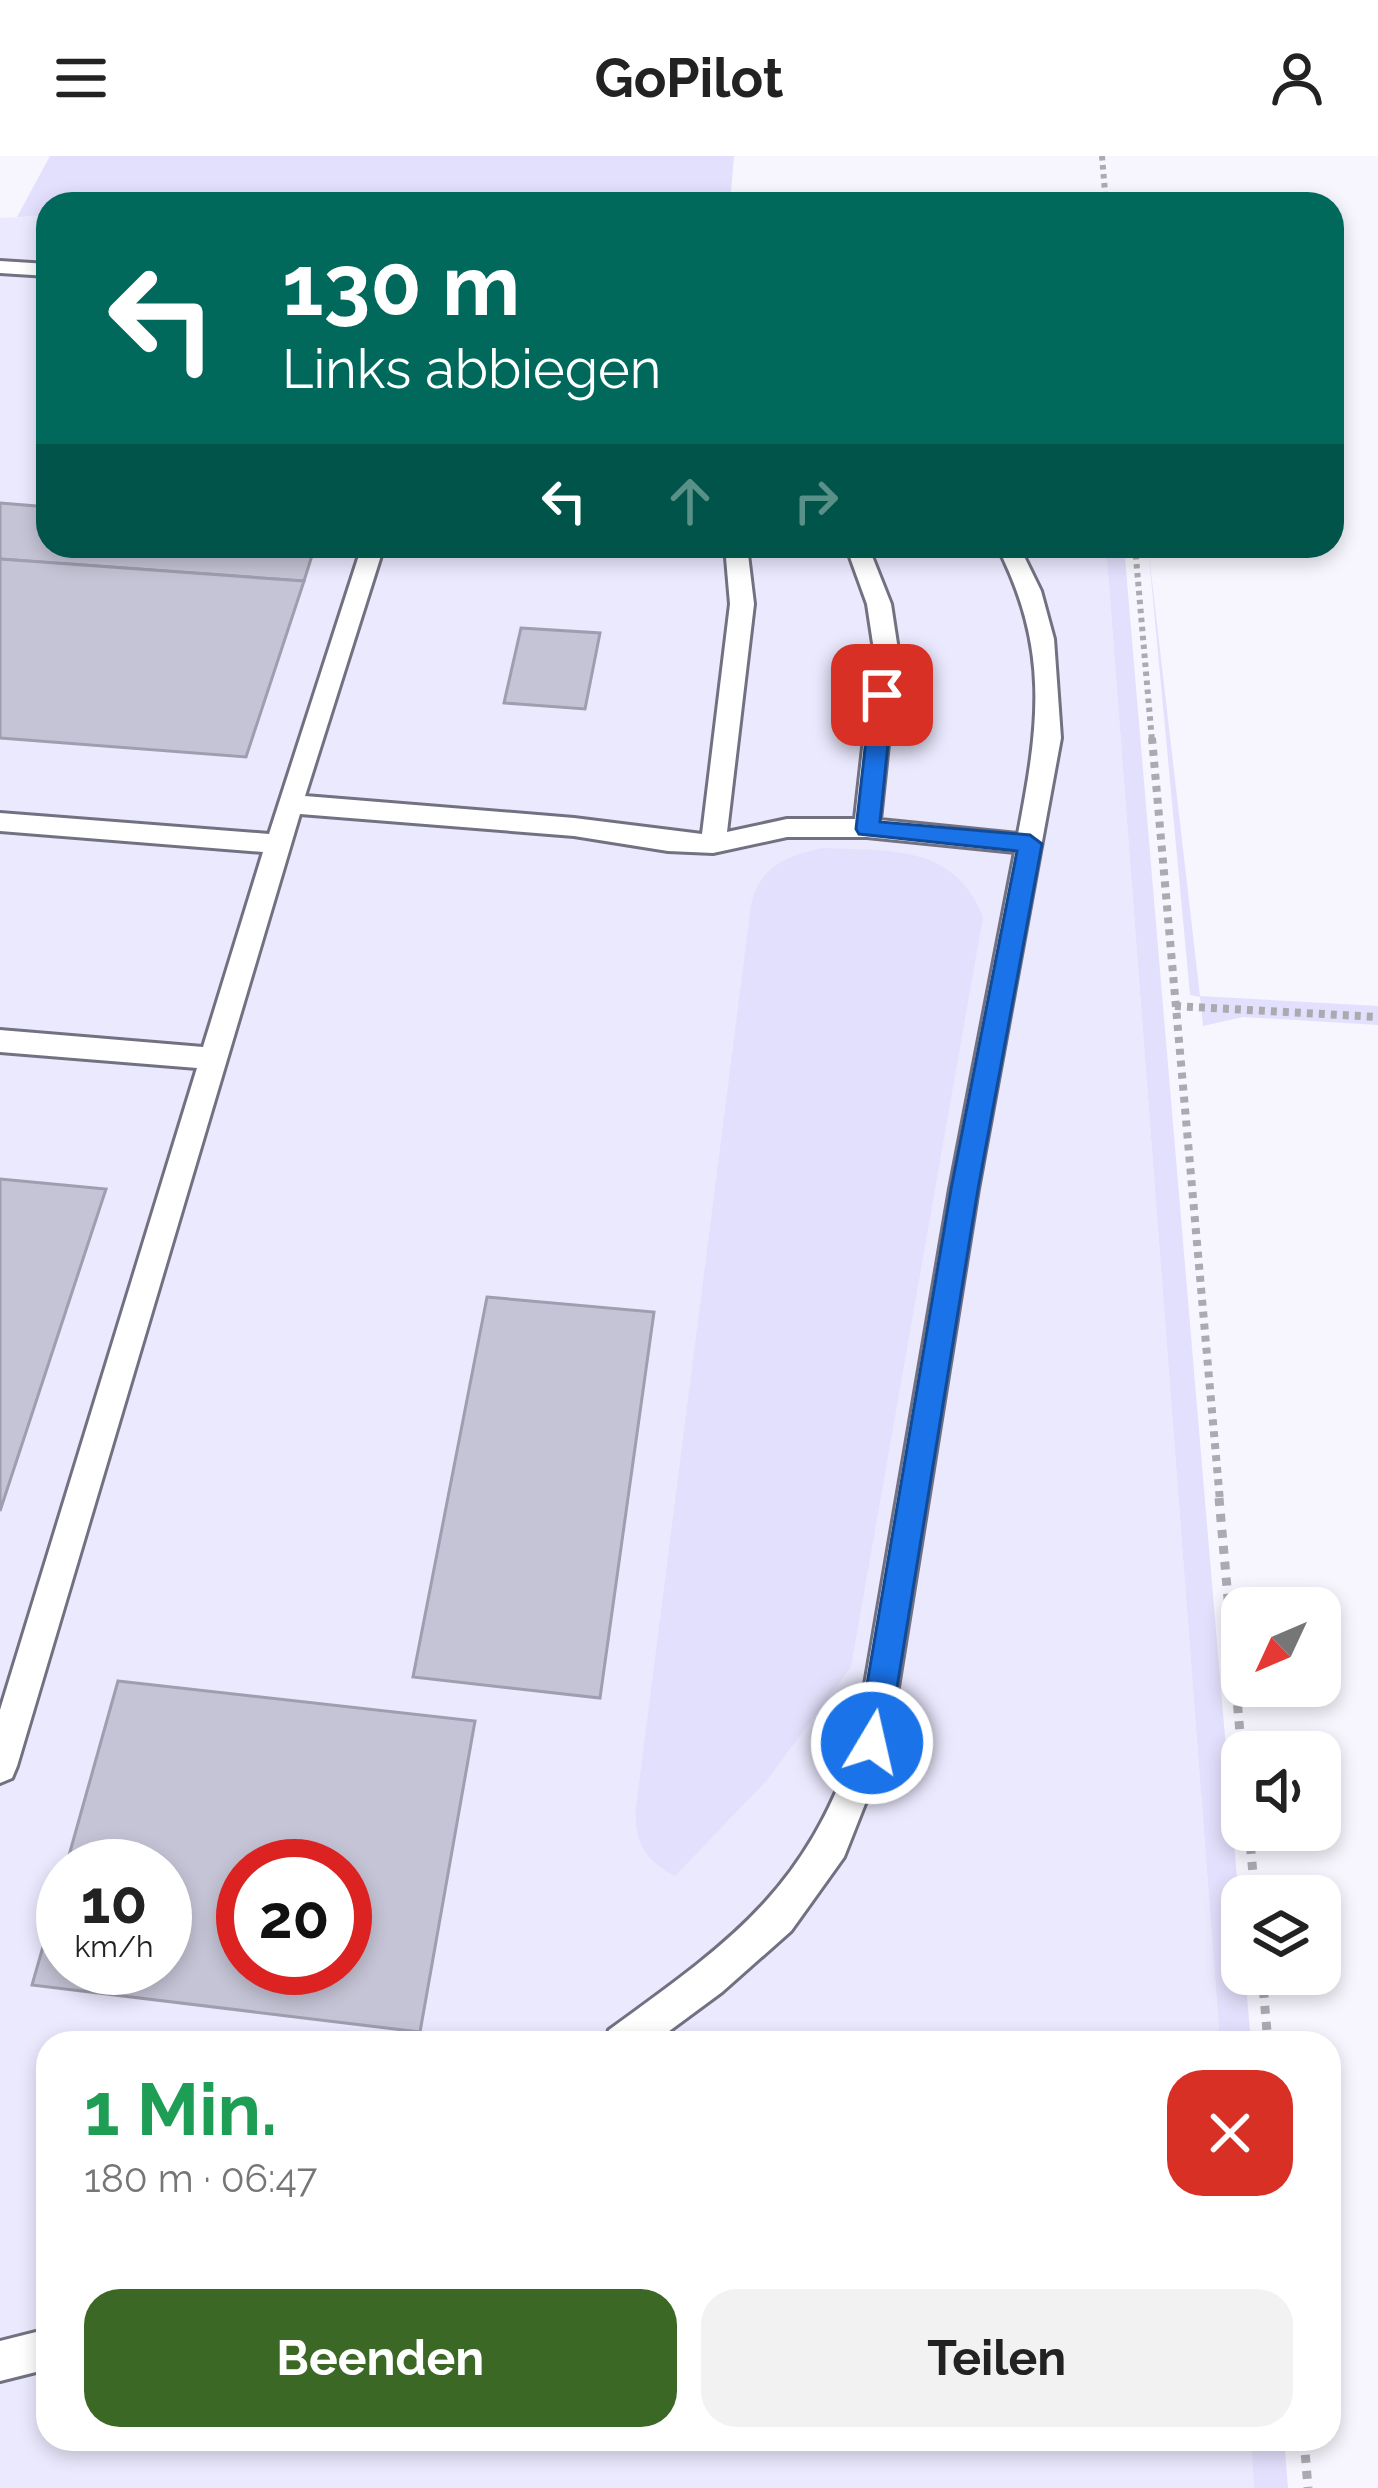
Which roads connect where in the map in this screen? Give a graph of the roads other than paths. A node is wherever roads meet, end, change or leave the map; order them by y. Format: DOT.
graph roads {
  1 [pos="0,267"];
  2 [pos="36,269"];
  3 [pos="369,558"];
  4 [pos="737,558"];
  5 [pos="862,558"];
  6 [pos="1014,558"];
  7 [pos="291,804"];
  8 [pos="0,823"];
  9 [pos="867,829"];
  10 [pos="279,844"];
  11 [pos="713,844"];
  12 [pos="1030,844"];
  13 [pos="0,1041"];
  14 [pos="214,1059"];
  15 [pos="0,1766"];
  16 [pos="638,2031"];
  17 [pos="36,2352"];
  18 [pos="0,2361"];
  1 -- 2 [label="lane"];
  3 -- 7 [label="lane"];
  4 -- 11 [label="lane"];
  5 -- 9 [label="lane"];
  6 -- 12 [label="lane"];
  7 -- 10 [label="lane"];
  7 -- 11 [label="lane"];
  8 -- 10 [label="lane"];
  9 -- 11 [label="lane"];
  9 -- 12 [label="lane"];
  10 -- 14 [label="lane"];
  12 -- 16 [label="lane"];
  13 -- 14 [label="lane"];
  14 -- 15 [label="lane"];
  17 -- 18 [label="lane"];
}
